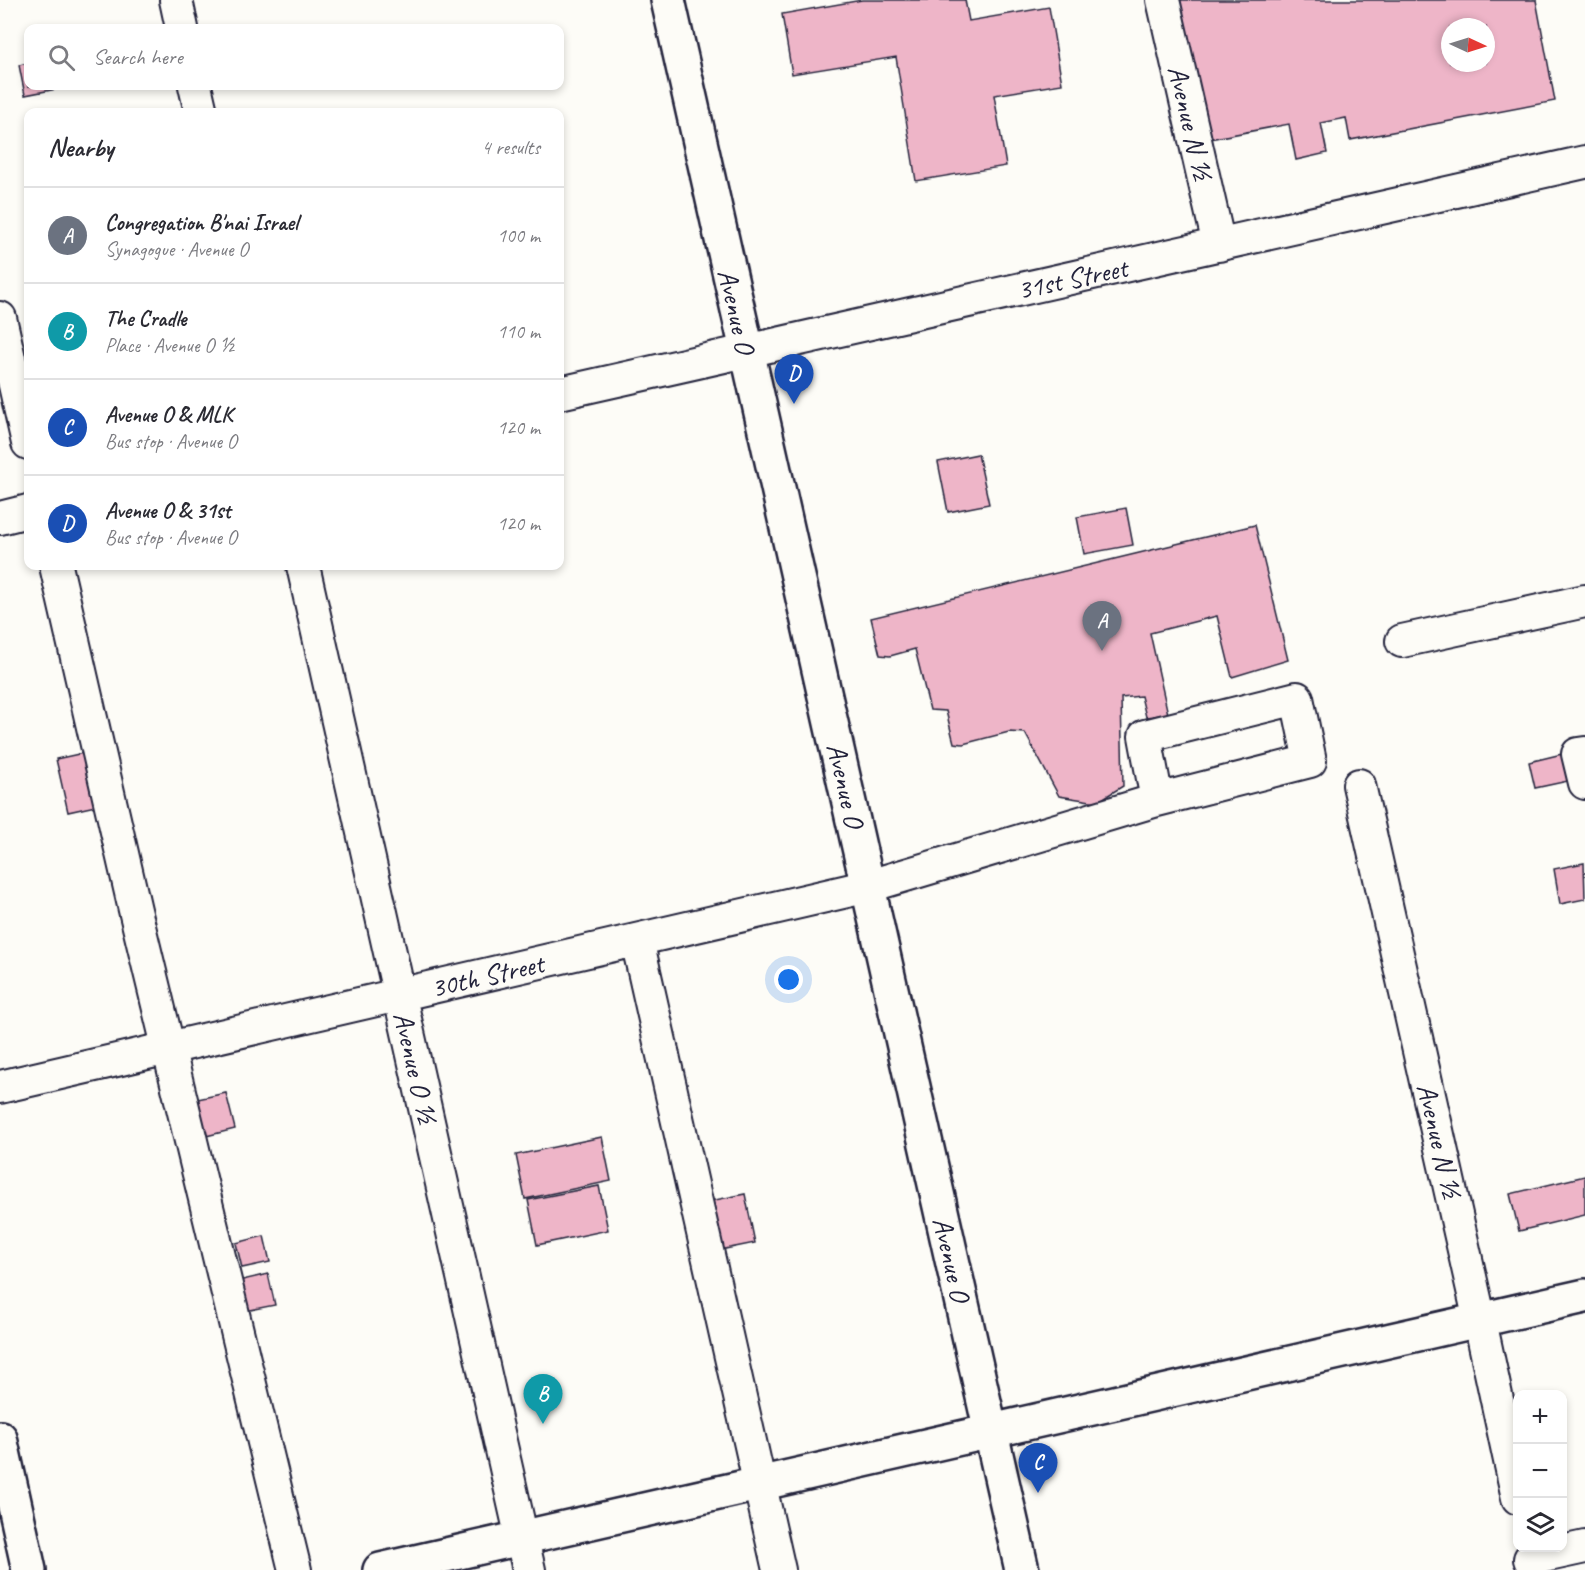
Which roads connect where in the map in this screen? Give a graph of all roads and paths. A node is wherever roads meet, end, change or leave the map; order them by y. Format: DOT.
graph roads {
  1 [pos="176,0"];
  2 [pos="668,0"];
  3 [pos="1163,0"];
  4 [pos="181,24"];
  5 [pos="196,90"];
  6 [pos="200,108"];
  7 [pos="1585,162"];
  8 [pos="1219,245"];
  9 [pos="0,318"];
  10 [pos="747,352"];
  11 [pos="564,392"];
  12 [pos="24,425"];
  13 [pos="24,513"];
  14 [pos="0,518"];
  15 [pos="57,570"];
  16 [pos="304,570"];
  17 [pos="1585,601"];
  18 [pos="1402,641"];
  19 [pos="1359,785"];
  20 [pos="1157,800"];
  21 [pos="869,886"];
  22 [pos="637,940"];
  23 [pos="400,996"];
  24 [pos="169,1049"];
  25 [pos="0,1087"];
  26 [pos="1585,1296"];
  27 [pos="1480,1320"];
  28 [pos="990,1432"];
  29 [pos="0,1438"];
  30 [pos="1513,1475"];
  31 [pos="761,1484"];
  32 [pos="522,1538"];
  33 [pos="1585,1547"];
  34 [pos="1530,1559"];
  35 [pos="29,1570"];
  36 [pos="295,1570"];
  37 [pos="380,1570"];
  38 [pos="529,1570"];
  39 [pos="779,1570"];
  40 [pos="1022,1570"];
  1 -- 4 [label="street"];
  2 -- 10 [label="main road, Avenue O"];
  3 -- 8 [label="street, Avenue N ½"];
  5 -- 6 [label="street"];
  7 -- 8 [label="street, 31st Street"];
  8 -- 10 [label="street, 31st Street"];
  9 -- 12 [label="street"];
  10 -- 11 [label="street, 31st Street"];
  10 -- 21 [label="main road, Avenue O"];
  13 -- 14 [label="street"];
  15 -- 24 [label="street"];
  16 -- 23 [label="street, Avenue O ½"];
  17 -- 18 [label="street"];
  19 -- 27 [label="street, Avenue N ½"];
  20 -- 20 [label="street, 30th Street"];
  20 -- 21 [label="street, 30th Street"];
  21 -- 22 [label="street, 30th Street"];
  21 -- 28 [label="main road, Avenue O"];
  22 -- 23 [label="street, 30th Street"];
  22 -- 31 [label="street"];
  23 -- 24 [label="street, 30th Street"];
  23 -- 32 [label="street, Avenue O ½"];
  24 -- 25 [label="street, 30th Street"];
  24 -- 36 [label="street"];
  26 -- 27 [label="main road"];
  27 -- 28 [label="main road"];
  27 -- 30 [label="street, Avenue N ½"];
  28 -- 31 [label="main road"];
  28 -- 40 [label="main road, Avenue O"];
  29 -- 35 [label="main road"];
  31 -- 32 [label="main road"];
  31 -- 39 [label="street"];
  32 -- 37 [label="main road"];
  32 -- 38 [label="street, Avenue O ½"];
  33 -- 34 [label="street"];
}
